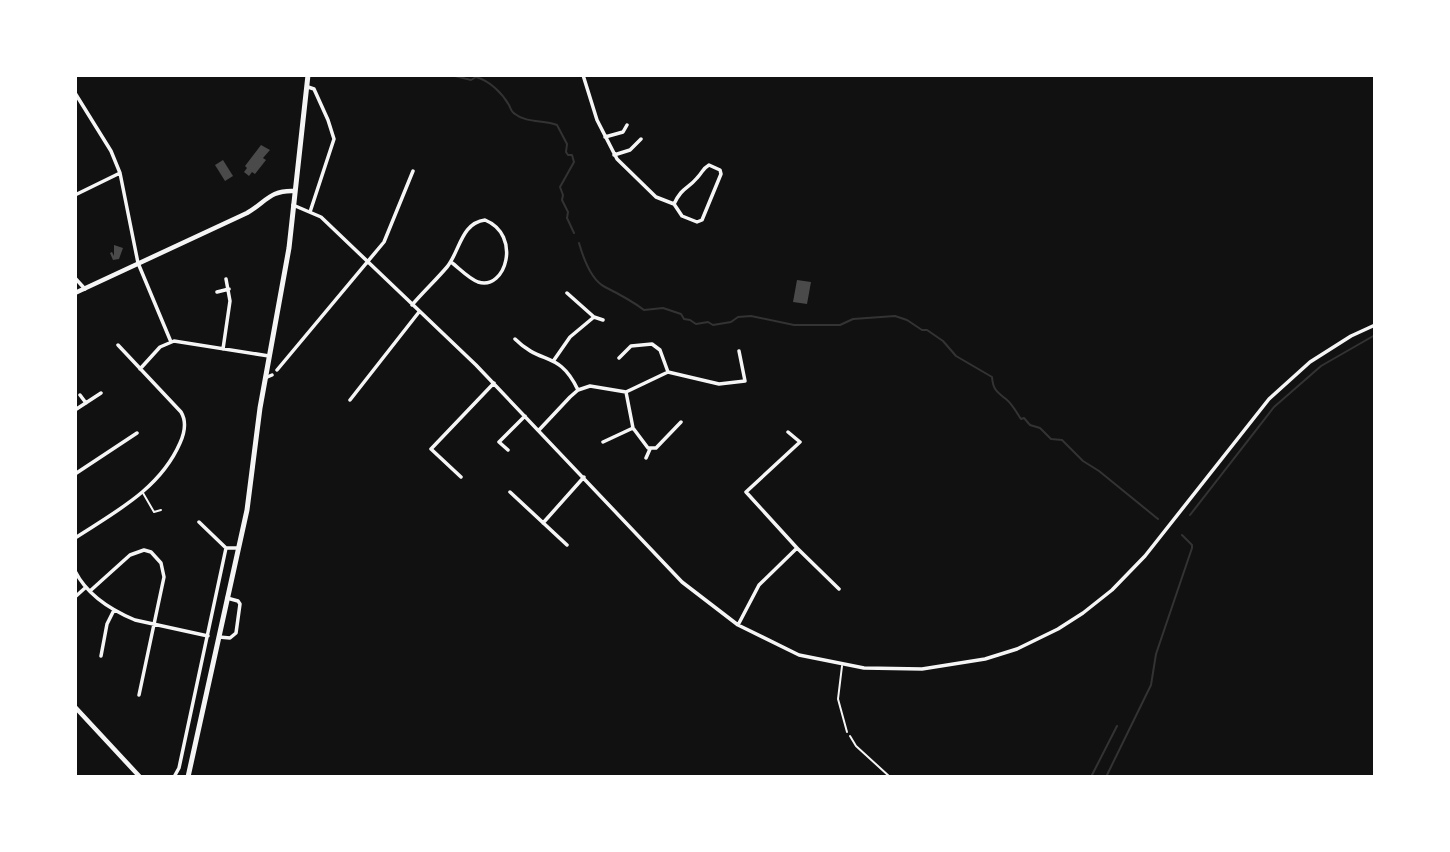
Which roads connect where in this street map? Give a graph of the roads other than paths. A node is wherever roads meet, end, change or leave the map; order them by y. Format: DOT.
graph roads {
  1 [pos="308,75"];
  2 [pos="583,75"];
  3 [pos="308,87"];
  4 [pos="75,93"];
  5 [pos="627,125"];
  6 [pos="605,137"];
  7 [pos="641,139"];
  8 [pos="614,155"];
  9 [pos="413,171"];
  10 [pos="120,173"];
  11 [pos="294,191"];
  12 [pos="75,195"];
  13 [pos="293,204"];
  14 [pos="674,204"];
  15 [pos="310,212"];
  16 [pos="367,261"];
  17 [pos="451,262"];
  18 [pos="138,263"];
  19 [pos="75,278"];
  20 [pos="226,279"];
  21 [pos="85,289"];
  22 [pos="229,289"];
  23 [pos="217,292"];
  24 [pos="75,293"];
  25 [pos="567,293"];
  26 [pos="412,305"];
  27 [pos="419,312"];
  28 [pos="594,317"];
  29 [pos="603,320"];
  30 [pos="1375,325"];
  31 [pos="514,340"];
  32 [pos="172,342"];
  33 [pos="118,345"];
  34 [pos="223,349"];
  35 [pos="739,351"];
  36 [pos="269,356"];
  37 [pos="619,358"];
  38 [pos="554,360"];
  39 [pos="140,369"];
  40 [pos="277,370"];
  41 [pos="668,372"];
  42 [pos="272,375"];
  43 [pos="265,378"];
  44 [pos="494,383"];
  45 [pos="578,390"];
  46 [pos="626,392"];
  47 [pos="101,393"];
  48 [pos="80,395"];
  49 [pos="350,400"];
  50 [pos="86,403"];
  51 [pos="75,410"];
  52 [pos="525,416"];
  53 [pos="681,422"];
  54 [pos="633,428"];
  55 [pos="539,430"];
  56 [pos="788,432"];
  57 [pos="137,433"];
  58 [pos="116,436"];
  59 [pos="603,442"];
  60 [pos="121,443"];
  61 [pos="650,449"];
  62 [pos="508,450"];
  63 [pos="646,458"];
  64 [pos="75,474"];
  65 [pos="461,477"];
  66 [pos="584,477"];
  67 [pos="510,492"];
  68 [pos="143,493"];
  69 [pos="161,510"];
  70 [pos="199,522"];
  71 [pos="543,523"];
  72 [pos="75,538"];
  73 [pos="567,545"];
  74 [pos="226,548"];
  75 [pos="239,548"];
  76 [pos="797,548"];
  77 [pos="75,571"];
  78 [pos="839,589"];
  79 [pos="88,590"];
  80 [pos="75,597"];
  81 [pos="227,598"];
  82 [pos="114,610"];
  83 [pos="154,624"];
  84 [pos="738,625"];
  85 [pos="208,636"];
  86 [pos="218,637"];
  87 [pos="101,656"];
  88 [pos="842,665"];
  89 [pos="139,695"];
  90 [pos="75,707"];
  91 [pos="847,732"];
  92 [pos="140,777"];
  93 [pos="174,777"];
  94 [pos="188,777"];
  1 -- 3 [label="main road"];
  2 -- 6 [label="street"];
  3 -- 11 [label="main road"];
  3 -- 15 [label="street"];
  4 -- 10 [label="street"];
  5 -- 6 [label="street"];
  6 -- 8 [label="street"];
  7 -- 8 [label="street"];
  8 -- 14 [label="street"];
  9 -- 16 [label="street"];
  10 -- 12 [label="street"];
  10 -- 18 [label="street"];
  11 -- 13 [label="main road"];
  11 -- 18 [label="street"];
  13 -- 15 [label="street"];
  13 -- 36 [label="main road"];
  14 -- 14 [label="street"];
  15 -- 16 [label="street"];
  16 -- 26 [label="street"];
  16 -- 40 [label="street"];
  17 -- 17 [label="street"];
  17 -- 26 [label="street"];
  18 -- 21 [label="street"];
  18 -- 32 [label="street"];
  19 -- 21 [label="street"];
  20 -- 22 [label="street"];
  21 -- 24 [label="street"];
  22 -- 23 [label="street"];
  22 -- 34 [label="street"];
  25 -- 28 [label="street"];
  26 -- 27 [label="street"];
  27 -- 44 [label="street"];
  27 -- 49 [label="street"];
  28 -- 29 [label="street"];
  28 -- 38 [label="street"];
  30 -- 88 [label="street"];
  31 -- 38 [label="street"];
  32 -- 34 [label="street"];
  32 -- 39 [label="street"];
  33 -- 39 [label="street"];
  34 -- 36 [label="street"];
  35 -- 41 [label="street"];
  36 -- 43 [label="main road"];
  37 -- 41 [label="street"];
  38 -- 45 [label="street"];
  39 -- 68 [label="street"];
  41 -- 46 [label="street"];
  42 -- 43 [label="street"];
  43 -- 75 [label="main road"];
  44 -- 52 [label="street"];
  44 -- 65 [label="street"];
  45 -- 46 [label="street"];
  45 -- 55 [label="street"];
  46 -- 54 [label="street"];
  47 -- 50 [label="street"];
  48 -- 50 [label="street"];
  50 -- 51 [label="street"];
  52 -- 55 [label="street"];
  52 -- 62 [label="street"];
  53 -- 61 [label="street"];
  54 -- 59 [label="street"];
  54 -- 61 [label="street"];
  55 -- 66 [label="street"];
  56 -- 76 [label="street"];
  57 -- 60 [label="street"];
  58 -- 60 [label="street"];
  60 -- 64 [label="street"];
  61 -- 63 [label="street"];
  66 -- 71 [label="street"];
  66 -- 84 [label="street"];
  67 -- 71 [label="street"];
  68 -- 69 [label="lane"];
  68 -- 72 [label="street"];
  70 -- 74 [label="street"];
  71 -- 73 [label="street"];
  74 -- 75 [label="street"];
  74 -- 85 [label="street"];
  75 -- 81 [label="main road"];
  76 -- 78 [label="street"];
  76 -- 84 [label="street"];
  77 -- 79 [label="street"];
  79 -- 80 [label="street"];
  79 -- 82 [label="street"];
  79 -- 83 [label="street"];
  81 -- 86 [label="main road"];
  81 -- 86 [label="street"];
  82 -- 83 [label="street"];
  82 -- 87 [label="street"];
  83 -- 85 [label="street"];
  83 -- 89 [label="street"];
  84 -- 88 [label="street"];
  85 -- 93 [label="street"];
  86 -- 94 [label="main road"];
  88 -- 91 [label="lane"];
  90 -- 92 [label="street"];
}
